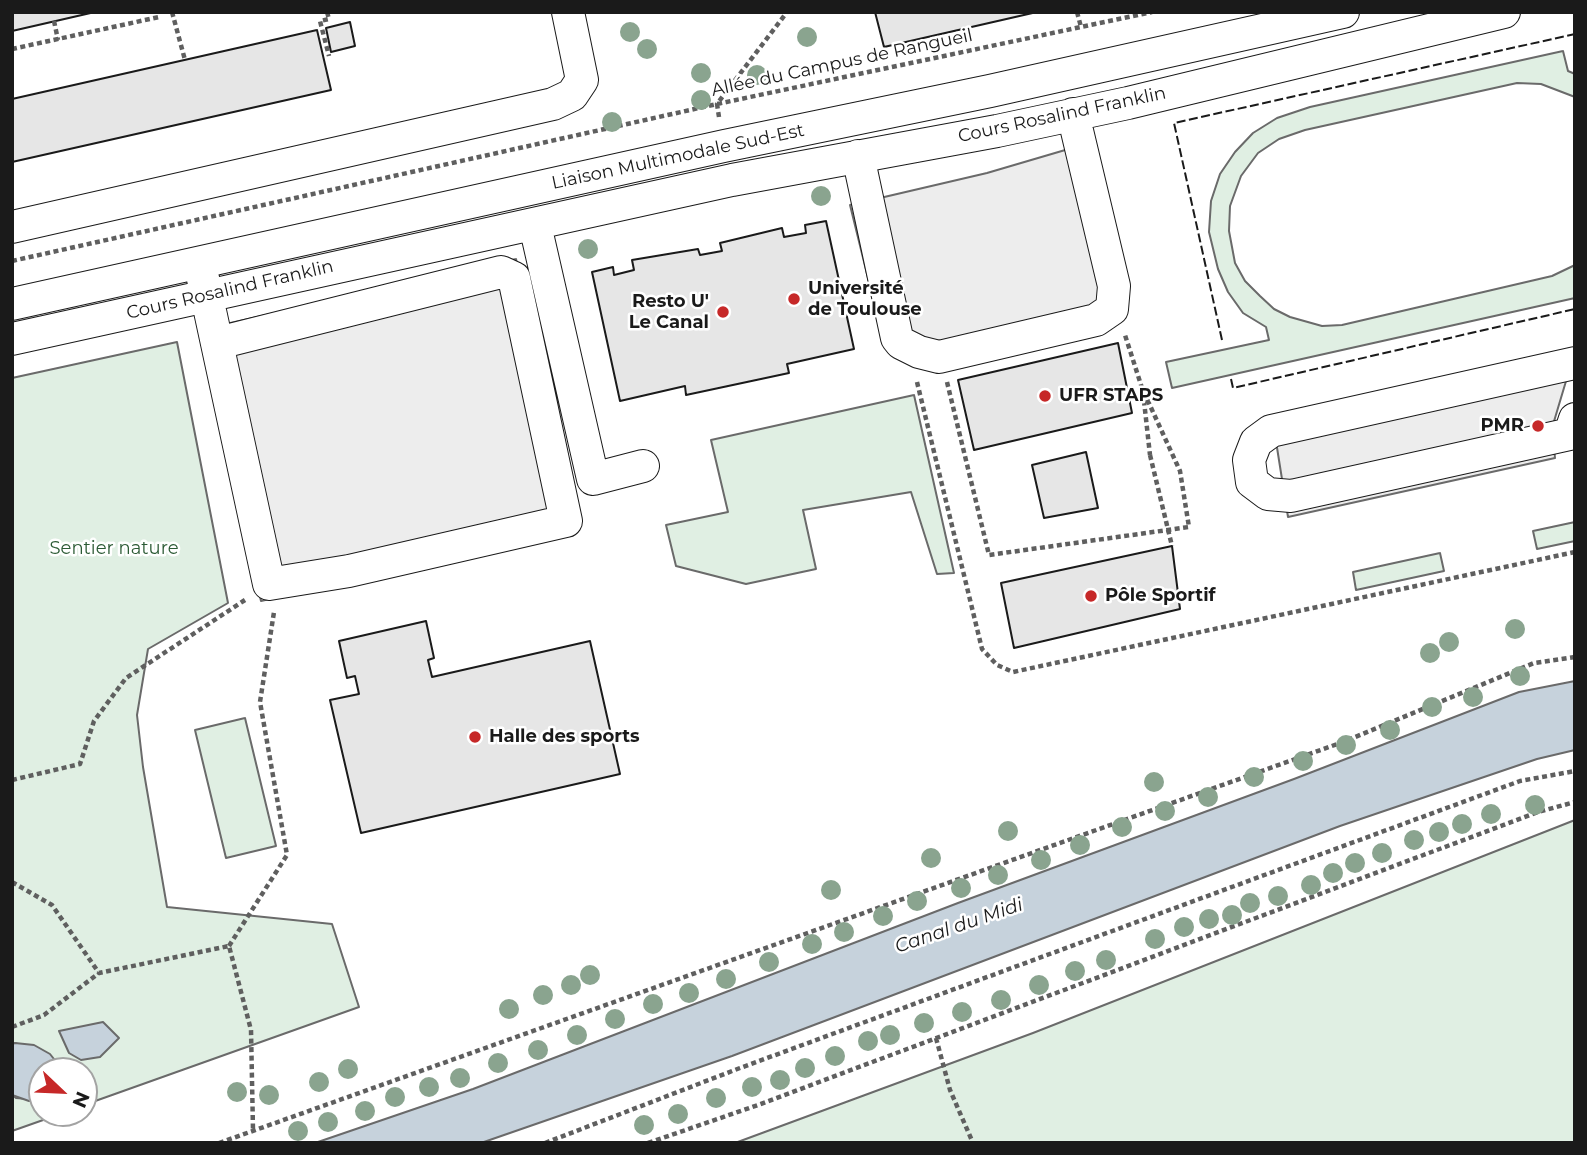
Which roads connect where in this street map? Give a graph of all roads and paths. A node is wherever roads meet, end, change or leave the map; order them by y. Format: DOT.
graph roads {
  1 [pos="172,12"];
  2 [pos="327,12"];
  3 [pos="568,12"];
  4 [pos="787,12"];
  5 [pos="1077,12"];
  6 [pos="1152,12"];
  7 [pos="1343,12"];
  8 [pos="1504,12"];
  9 [pos="159,17"];
  10 [pos="54,21"];
  11 [pos="1081,27"];
  12 [pos="58,40"];
  13 [pos="12,49"];
  14 [pos="329,56"];
  15 [pos="185,60"];
  16 [pos="717,104"];
  17 [pos="1073,114"];
  18 [pos="721,129"];
  19 [pos="858,156"];
  20 [pos="534,225"];
  21 [pos="12,227"];
  22 [pos="12,261"];
  23 [pos="204,284"];
  24 [pos="12,304"];
  25 [pos="1125,332"];
  26 [pos="12,339"];
  27 [pos="218,343"];
  28 [pos="1575,363"];
  29 [pos="946,377"];
  30 [pos="916,378"];
  31 [pos="1142,388"];
  32 [pos="1575,419"];
  33 [pos="643,466"];
  34 [pos="1172,546"];
  35 [pos="1575,552"];
  36 [pos="270,584"];
  37 [pos="1575,657"];
  38 [pos="1575,771"];
  39 [pos="12,780"];
  40 [pos="1575,802"];
  41 [pos="12,882"];
  42 [pos="229,946"];
  43 [pos="99,973"];
  44 [pos="12,1027"];
  45 [pos="936,1038"];
  46 [pos="253,1130"];
  47 [pos="219,1143"];
  48 [pos="545,1143"];
  49 [pos="648,1143"];
  50 [pos="973,1143"];
  1 -- 15 [label="path"];
  2 -- 14 [label="path"];
  3 -- 21 [label="street"];
  4 -- 16 [label="path"];
  5 -- 11 [label="path"];
  6 -- 11 [label="path, Allée du Campus de Rangueil"];
  7 -- 24 [label="street, Liaison Multimodale Sud-Est"];
  8 -- 17 [label="street, Cours Rosalind Franklin"];
  9 -- 12 [label="path"];
  10 -- 12 [label="path"];
  11 -- 16 [label="path, Allée du Campus de Rangueil"];
  12 -- 13 [label="path"];
  16 -- 18 [label="path"];
  16 -- 22 [label="path, Allée du Campus de Rangueil"];
  17 -- 19 [label="street, Cours Rosalind Franklin"];
  17 -- 19 [label="street"];
  19 -- 20 [label="street, Cours Rosalind Franklin"];
  20 -- 23 [label="street, Cours Rosalind Franklin"];
  20 -- 33 [label="street"];
  23 -- 26 [label="street, Cours Rosalind Franklin"];
  23 -- 27 [label="street"];
  25 -- 31 [label="path"];
  27 -- 36 [label="street"];
  27 -- 36 [label="street"];
  28 -- 32 [label="street"];
  29 -- 31 [label="path"];
  30 -- 35 [label="path"];
  31 -- 34 [label="path, bridge"];
  36 -- 39 [label="path"];
  36 -- 42 [label="path"];
  37 -- 46 [label="path"];
  38 -- 48 [label="path"];
  40 -- 45 [label="path"];
  41 -- 43 [label="path"];
  42 -- 43 [label="path"];
  42 -- 46 [label="path"];
  43 -- 44 [label="path"];
  45 -- 49 [label="path"];
  45 -- 50 [label="path"];
  46 -- 47 [label="path"];
}
